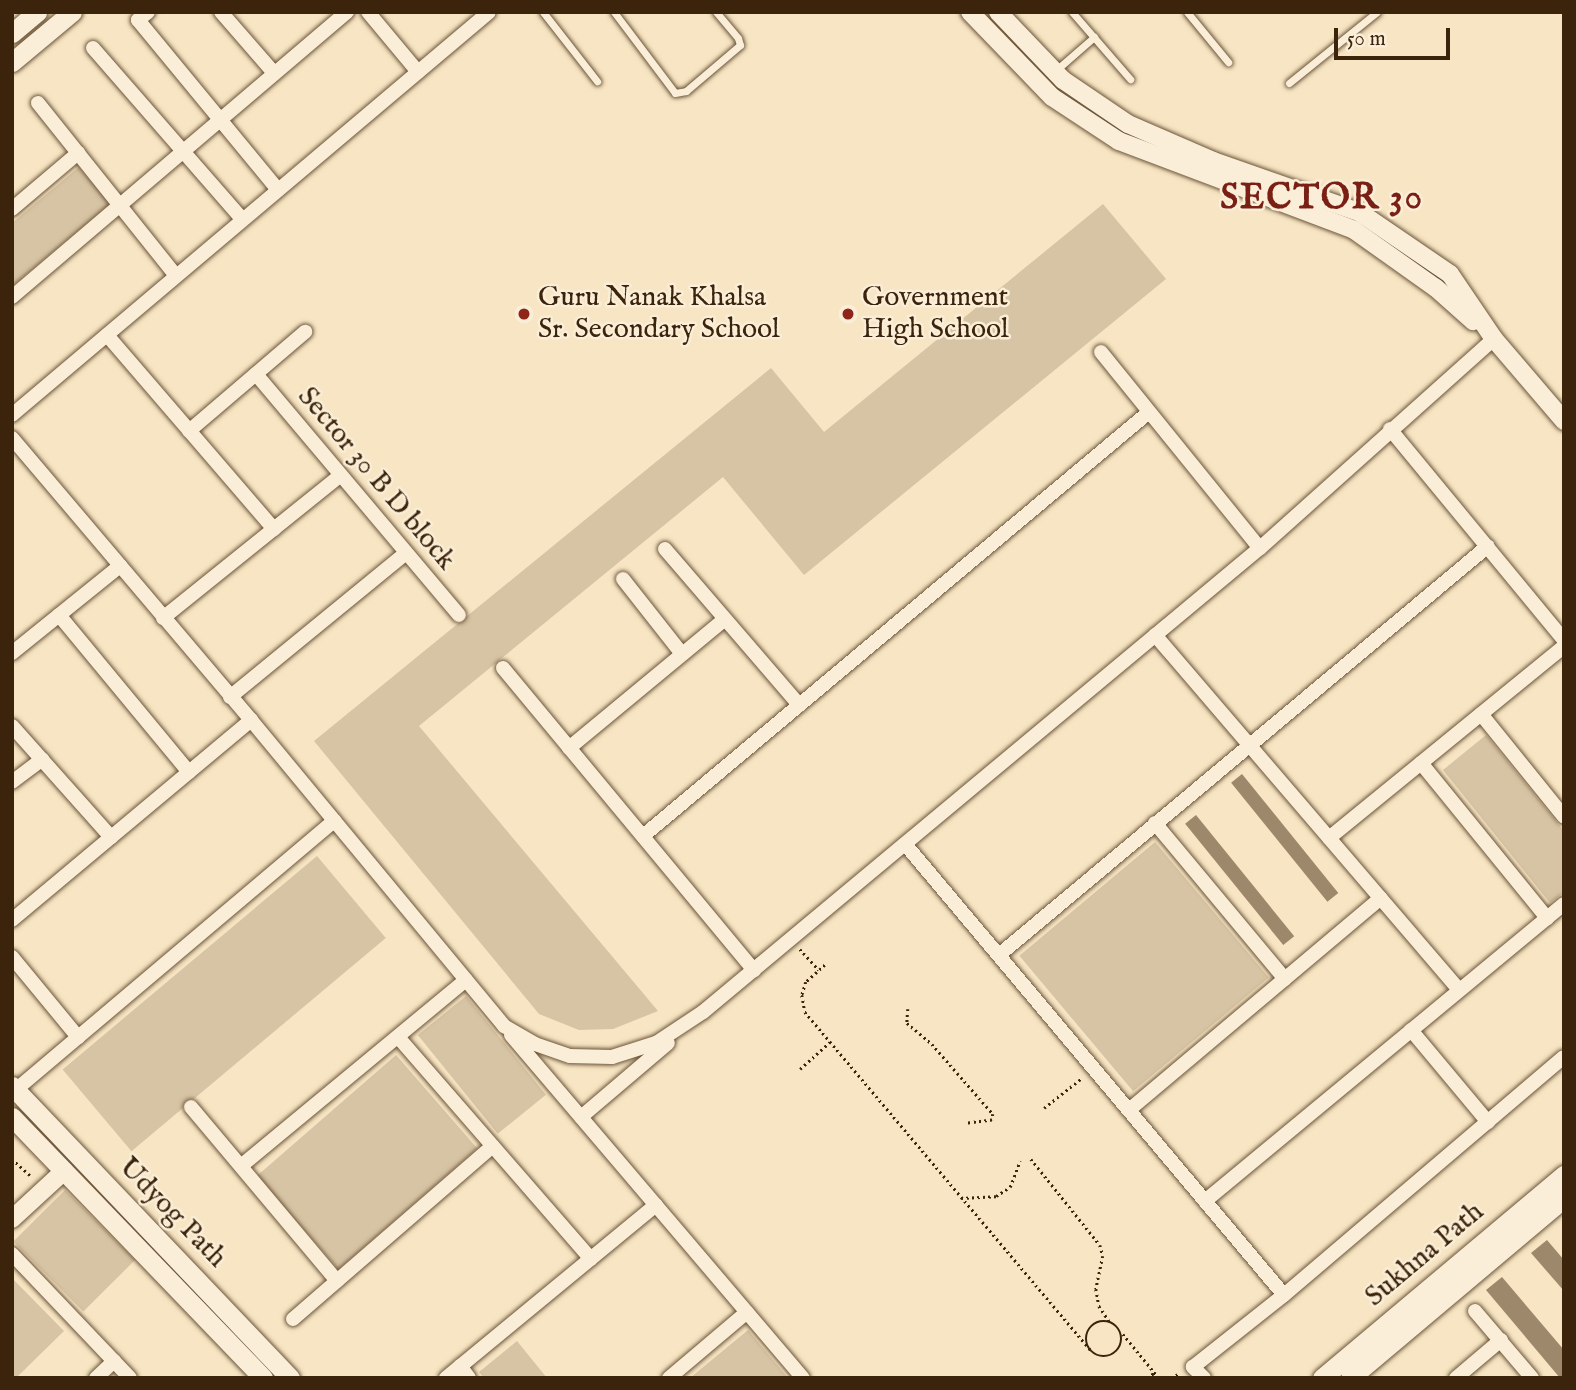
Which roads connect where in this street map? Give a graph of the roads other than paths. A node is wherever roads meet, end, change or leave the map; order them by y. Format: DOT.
graph roads {
  1 [pos="37,12"];
  2 [pos="72,12"];
  3 [pos="148,12"];
  4 [pos="221,12"];
  5 [pos="347,12"];
  6 [pos="368,12"];
  7 [pos="489,12"];
  8 [pos="542,12"];
  9 [pos="614,12"];
  10 [pos="716,12"];
  11 [pos="971,12"];
  12 [pos="998,12"];
  13 [pos="1072,12"];
  14 [pos="1187,12"];
  15 [pos="1377,12"];
  16 [pos="12,33"];
  17 [pos="1094,37"];
  18 [pos="93,48"];
  19 [pos="12,62"];
  20 [pos="1228,62"];
  21 [pos="418,72"];
  22 [pos="1054,72"];
  23 [pos="274,73"];
  24 [pos="1130,79"];
  25 [pos="597,81"];
  26 [pos="1289,83"];
  27 [pos="38,103"];
  28 [pos="220,117"];
  29 [pos="182,150"];
  30 [pos="78,153"];
  31 [pos="278,190"];
  32 [pos="120,205"];
  33 [pos="12,209"];
  34 [pos="242,219"];
  35 [pos="176,276"];
  36 [pos="12,297"];
  37 [pos="306,332"];
  38 [pos="107,335"];
  39 [pos="1494,339"];
  40 [pos="1101,352"];
  41 [pos="256,374"];
  42 [pos="1149,412"];
  43 [pos="12,415"];
  44 [pos="1564,421"];
  45 [pos="1390,429"];
  46 [pos="190,431"];
  47 [pos="12,438"];
  48 [pos="341,475"];
  49 [pos="274,529"];
  50 [pos="1488,546"];
  51 [pos="1260,548"];
  52 [pos="666,549"];
  53 [pos="406,553"];
  54 [pos="120,566"];
  55 [pos="623,579"];
  56 [pos="59,615"];
  57 [pos="458,615"];
  58 [pos="163,618"];
  59 [pos="725,619"];
  60 [pos="1155,635"];
  61 [pos="1564,640"];
  62 [pos="1564,646"];
  63 [pos="12,653"];
  64 [pos="682,654"];
  65 [pos="503,668"];
  66 [pos="230,697"];
  67 [pos="799,705"];
  68 [pos="1481,714"];
  69 [pos="251,720"];
  70 [pos="12,726"];
  71 [pos="1249,745"];
  72 [pos="569,748"];
  73 [pos="42,759"];
  74 [pos="1421,763"];
  75 [pos="189,772"];
  76 [pos="12,782"];
  77 [pos="1564,817"];
  78 [pos="334,821"];
  79 [pos="1156,824"];
  80 [pos="643,836"];
  81 [pos="111,837"];
  82 [pos="1329,838"];
  83 [pos="905,844"];
  84 [pos="1381,898"];
  85 [pos="1564,904"];
  86 [pos="1546,918"];
  87 [pos="12,920"];
  88 [pos="999,955"];
  89 [pos="12,957"];
  90 [pos="754,970"];
  91 [pos="1285,979"];
  92 [pos="466,980"];
  93 [pos="1459,990"];
  94 [pos="703,1012"];
  95 [pos="504,1026"];
  96 [pos="1411,1030"];
  97 [pos="78,1037"];
  98 [pos="398,1037"];
  99 [pos="1564,1057"];
  100 [pos="13,1090"];
  101 [pos="191,1107"];
  102 [pos="1129,1110"];
  103 [pos="12,1117"];
  104 [pos="581,1117"];
  105 [pos="1488,1122"];
  106 [pos="493,1146"];
  107 [pos="241,1166"];
  108 [pos="64,1171"];
  109 [pos="1564,1175"];
  110 [pos="1564,1198"];
  111 [pos="1205,1201"];
  112 [pos="656,1205"];
  113 [pos="12,1219"];
  114 [pos="12,1254"];
  115 [pos="591,1259"];
  116 [pos="337,1281"];
  117 [pos="1284,1295"];
  118 [pos="1475,1311"];
  119 [pos="747,1312"];
  120 [pos="293,1319"];
  121 [pos="1501,1340"];
  122 [pos="114,1361"];
  123 [pos="465,1372"];
  124 [pos="96,1378"];
  125 [pos="130,1378"];
  126 [pos="263,1378"];
  127 [pos="290,1378"];
  128 [pos="446,1378"];
  129 [pos="669,1378"];
  130 [pos="803,1378"];
  131 [pos="1203,1378"];
  132 [pos="1322,1378"];
  133 [pos="1350,1378"];
  134 [pos="1456,1378"];
  135 [pos="1532,1378"];
  1 -- 16 [label="main road"];
  2 -- 19 [label="main road"];
  3 -- 28 [label="street"];
  4 -- 23 [label="street"];
  5 -- 23 [label="street"];
  6 -- 21 [label="street"];
  7 -- 21 [label="street"];
  8 -- 25 [label="lane"];
  9 -- 10 [label="lane"];
  11 -- 39 [label="street"];
  12 -- 22 [label="street"];
  13 -- 17 [label="lane"];
  14 -- 20 [label="lane"];
  15 -- 26 [label="lane"];
  17 -- 22 [label="lane"];
  17 -- 24 [label="lane"];
  18 -- 29 [label="street"];
  21 -- 31 [label="street"];
  22 -- 39 [label="street"];
  23 -- 28 [label="street"];
  27 -- 30 [label="street"];
  28 -- 29 [label="street"];
  28 -- 31 [label="street"];
  29 -- 32 [label="street"];
  29 -- 34 [label="street"];
  30 -- 32 [label="street"];
  30 -- 33 [label="street"];
  31 -- 34 [label="street"];
  32 -- 35 [label="street"];
  32 -- 36 [label="street"];
  34 -- 35 [label="street"];
  35 -- 38 [label="street"];
  37 -- 41 [label="street"];
  38 -- 43 [label="street"];
  38 -- 46 [label="street"];
  39 -- 44 [label="street"];
  39 -- 45 [label="street"];
  40 -- 42 [label="street"];
  41 -- 46 [label="street"];
  41 -- 48 [label="street, Sector 30 B D block"];
  42 -- 51 [label="street"];
  42 -- 67 [label="street"];
  45 -- 50 [label="street"];
  45 -- 51 [label="street"];
  46 -- 49 [label="street"];
  47 -- 54 [label="street"];
  48 -- 49 [label="street"];
  48 -- 53 [label="street, Sector 30 B D block"];
  49 -- 58 [label="street"];
  50 -- 61 [label="street"];
  50 -- 71 [label="street"];
  51 -- 60 [label="street"];
  52 -- 59 [label="street"];
  53 -- 57 [label="street, Sector 30 B D block"];
  53 -- 66 [label="street"];
  54 -- 56 [label="street"];
  54 -- 58 [label="street"];
  55 -- 64 [label="street"];
  56 -- 63 [label="street"];
  56 -- 75 [label="street"];
  58 -- 66 [label="street"];
  59 -- 64 [label="street"];
  59 -- 67 [label="street"];
  60 -- 71 [label="street"];
  60 -- 83 [label="street"];
  62 -- 68 [label="street"];
  64 -- 72 [label="street"];
  65 -- 72 [label="street"];
  66 -- 69 [label="street"];
  67 -- 80 [label="street"];
  68 -- 74 [label="street"];
  68 -- 77 [label="street"];
  69 -- 75 [label="street"];
  69 -- 78 [label="street"];
  70 -- 73 [label="street"];
  71 -- 79 [label="street"];
  71 -- 82 [label="street"];
  72 -- 80 [label="street"];
  73 -- 76 [label="street"];
  73 -- 81 [label="street"];
  74 -- 82 [label="street"];
  74 -- 86 [label="street"];
  75 -- 81 [label="street"];
  78 -- 92 [label="street"];
  78 -- 97 [label="street"];
  79 -- 88 [label="street"];
  79 -- 91 [label="street"];
  80 -- 90 [label="street"];
  81 -- 87 [label="street"];
  82 -- 84 [label="street"];
  83 -- 88 [label="street"];
  83 -- 90 [label="street"];
  84 -- 91 [label="street"];
  84 -- 93 [label="street"];
  85 -- 86 [label="street"];
  86 -- 93 [label="street"];
  88 -- 102 [label="street"];
  89 -- 97 [label="street"];
  90 -- 94 [label="street"];
  91 -- 102 [label="street"];
  92 -- 95 [label="street"];
  92 -- 98 [label="street"];
  93 -- 96 [label="street"];
  94 -- 95 [label="street"];
  94 -- 104 [label="street"];
  95 -- 104 [label="street"];
  96 -- 105 [label="street"];
  96 -- 111 [label="street"];
  97 -- 100 [label="street"];
  98 -- 106 [label="street"];
  98 -- 107 [label="street"];
  99 -- 105 [label="street"];
  100 -- 127 [label="main road, Udyog Path"];
  101 -- 107 [label="street"];
  102 -- 111 [label="street"];
  103 -- 108 [label="main road, Udyog Path"];
  104 -- 112 [label="street"];
  105 -- 117 [label="street"];
  106 -- 115 [label="street"];
  106 -- 116 [label="street"];
  107 -- 116 [label="street"];
  108 -- 113 [label="street"];
  108 -- 126 [label="main road, Udyog Path"];
  109 -- 132 [label="main road, Sukhna Path"];
  110 -- 133 [label="main road, Sukhna Path"];
  111 -- 117 [label="street"];
  112 -- 115 [label="street"];
  112 -- 119 [label="street"];
  114 -- 122 [label="street"];
  115 -- 123 [label="street"];
  116 -- 120 [label="street"];
  117 -- 131 [label="street"];
  118 -- 121 [label="street"];
  119 -- 129 [label="street"];
  119 -- 130 [label="street"];
  121 -- 134 [label="street"];
  121 -- 135 [label="street"];
  122 -- 124 [label="street"];
  122 -- 125 [label="street"];
  123 -- 128 [label="street"];
}
